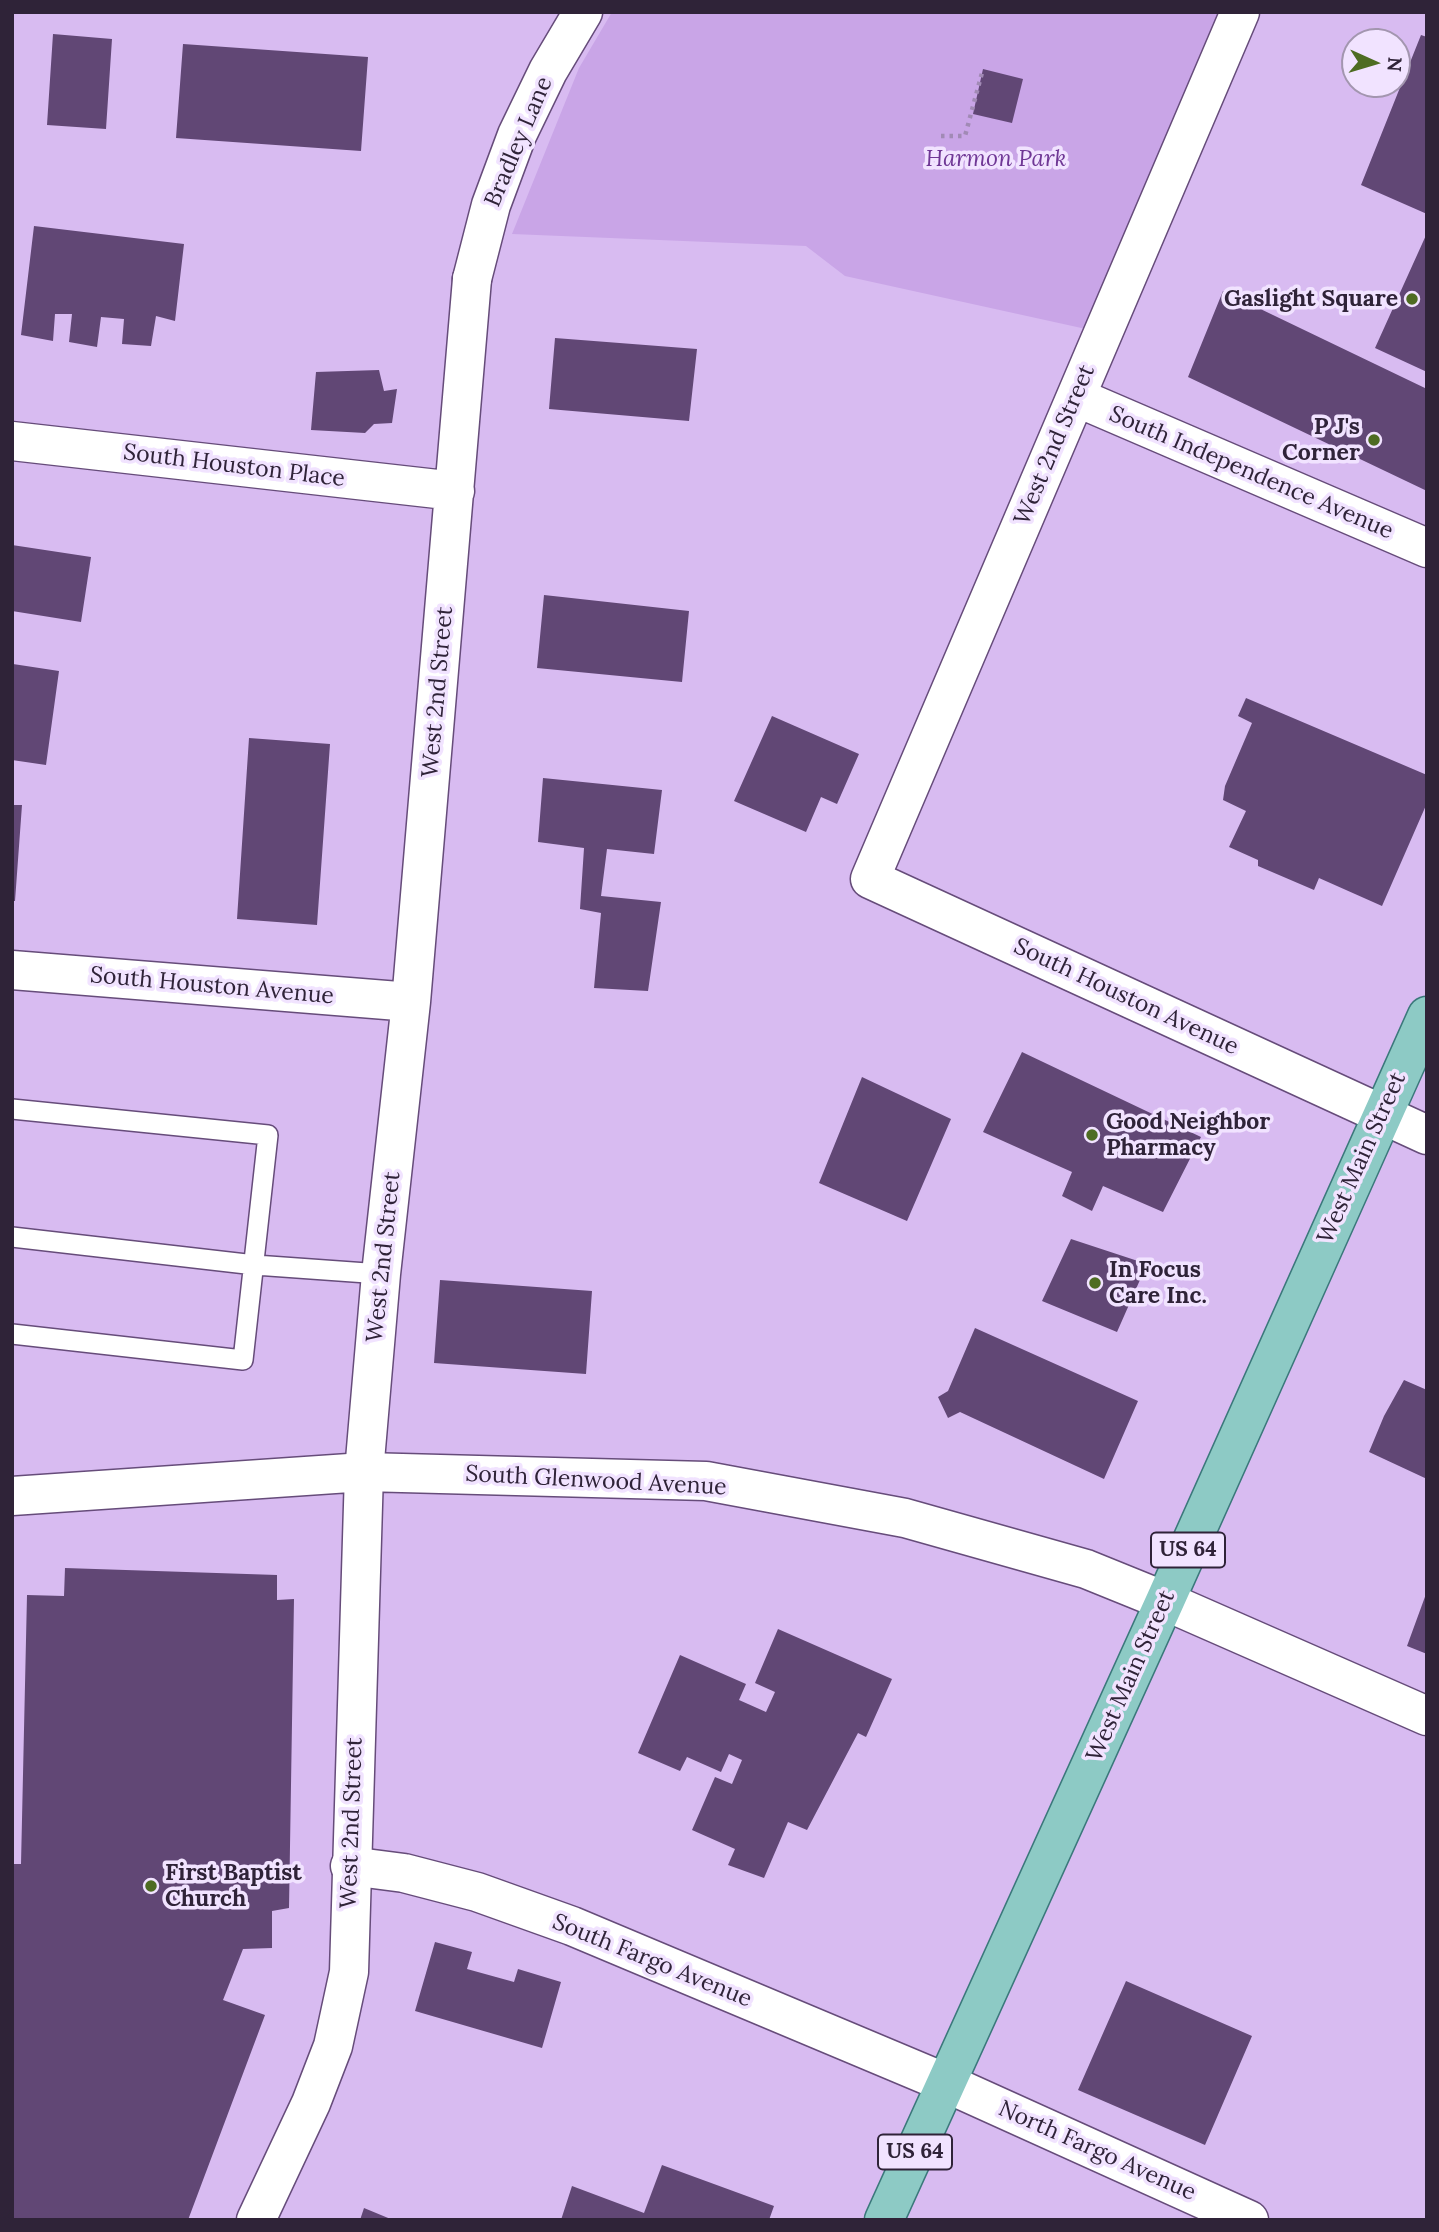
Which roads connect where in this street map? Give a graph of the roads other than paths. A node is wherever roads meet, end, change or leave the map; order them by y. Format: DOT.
graph roads {
  1 [pos="583,12"];
  2 [pos="1240,12"];
  3 [pos="472,279"];
  4 [pos="1076,397"];
  5 [pos="12,440"];
  6 [pos="455,491"];
  7 [pos="1427,548"];
  8 [pos="870,879"];
  9 [pos="12,970"];
  10 [pos="411,1002"];
  11 [pos="1427,1016"];
  12 [pos="12,1109"];
  13 [pos="1381,1115"];
  14 [pos="1427,1135"];
  15 [pos="12,1237"];
  16 [pos="255,1265"];
  17 [pos="381,1273"];
  18 [pos="12,1334"];
  19 [pos="364,1472"];
  20 [pos="12,1496"];
  21 [pos="1165,1601"];
  22 [pos="1427,1716"];
  23 [pos="350,1867"];
  24 [pos="946,2083"];
  25 [pos="256,2220"];
  26 [pos="884,2220"];
  27 [pos="1249,2220"];
  1 -- 3 [label="street, Bradley Lane"];
  2 -- 4 [label="street, West 2nd Street"];
  3 -- 6 [label="street, West 2nd Street"];
  4 -- 7 [label="street, South Independence Avenue"];
  4 -- 8 [label="street, West 2nd Street"];
  5 -- 6 [label="street, South Houston Place"];
  6 -- 10 [label="street, West 2nd Street"];
  8 -- 13 [label="street, South Houston Avenue"];
  9 -- 10 [label="street, South Houston Avenue"];
  10 -- 17 [label="street, West 2nd Street"];
  11 -- 13 [label="main road, West Main Street / US 64"];
  12 -- 16 [label="lane"];
  13 -- 14 [label="street, South Houston Avenue"];
  13 -- 21 [label="main road, West Main Street / US 64"];
  15 -- 16 [label="lane"];
  16 -- 17 [label="lane"];
  16 -- 18 [label="lane"];
  17 -- 19 [label="street, West 2nd Street"];
  19 -- 20 [label="street, South Glenwood Avenue"];
  19 -- 21 [label="street, South Glenwood Avenue"];
  19 -- 23 [label="street, West 2nd Street"];
  21 -- 22 [label="street, South Glenwood Avenue"];
  21 -- 24 [label="main road, West Main Street / US 64"];
  23 -- 24 [label="street, South Fargo Avenue"];
  23 -- 25 [label="street, West 2nd Street"];
  24 -- 26 [label="main road, West Main Street / US 64"];
  24 -- 27 [label="street, North Fargo Avenue"];
}
